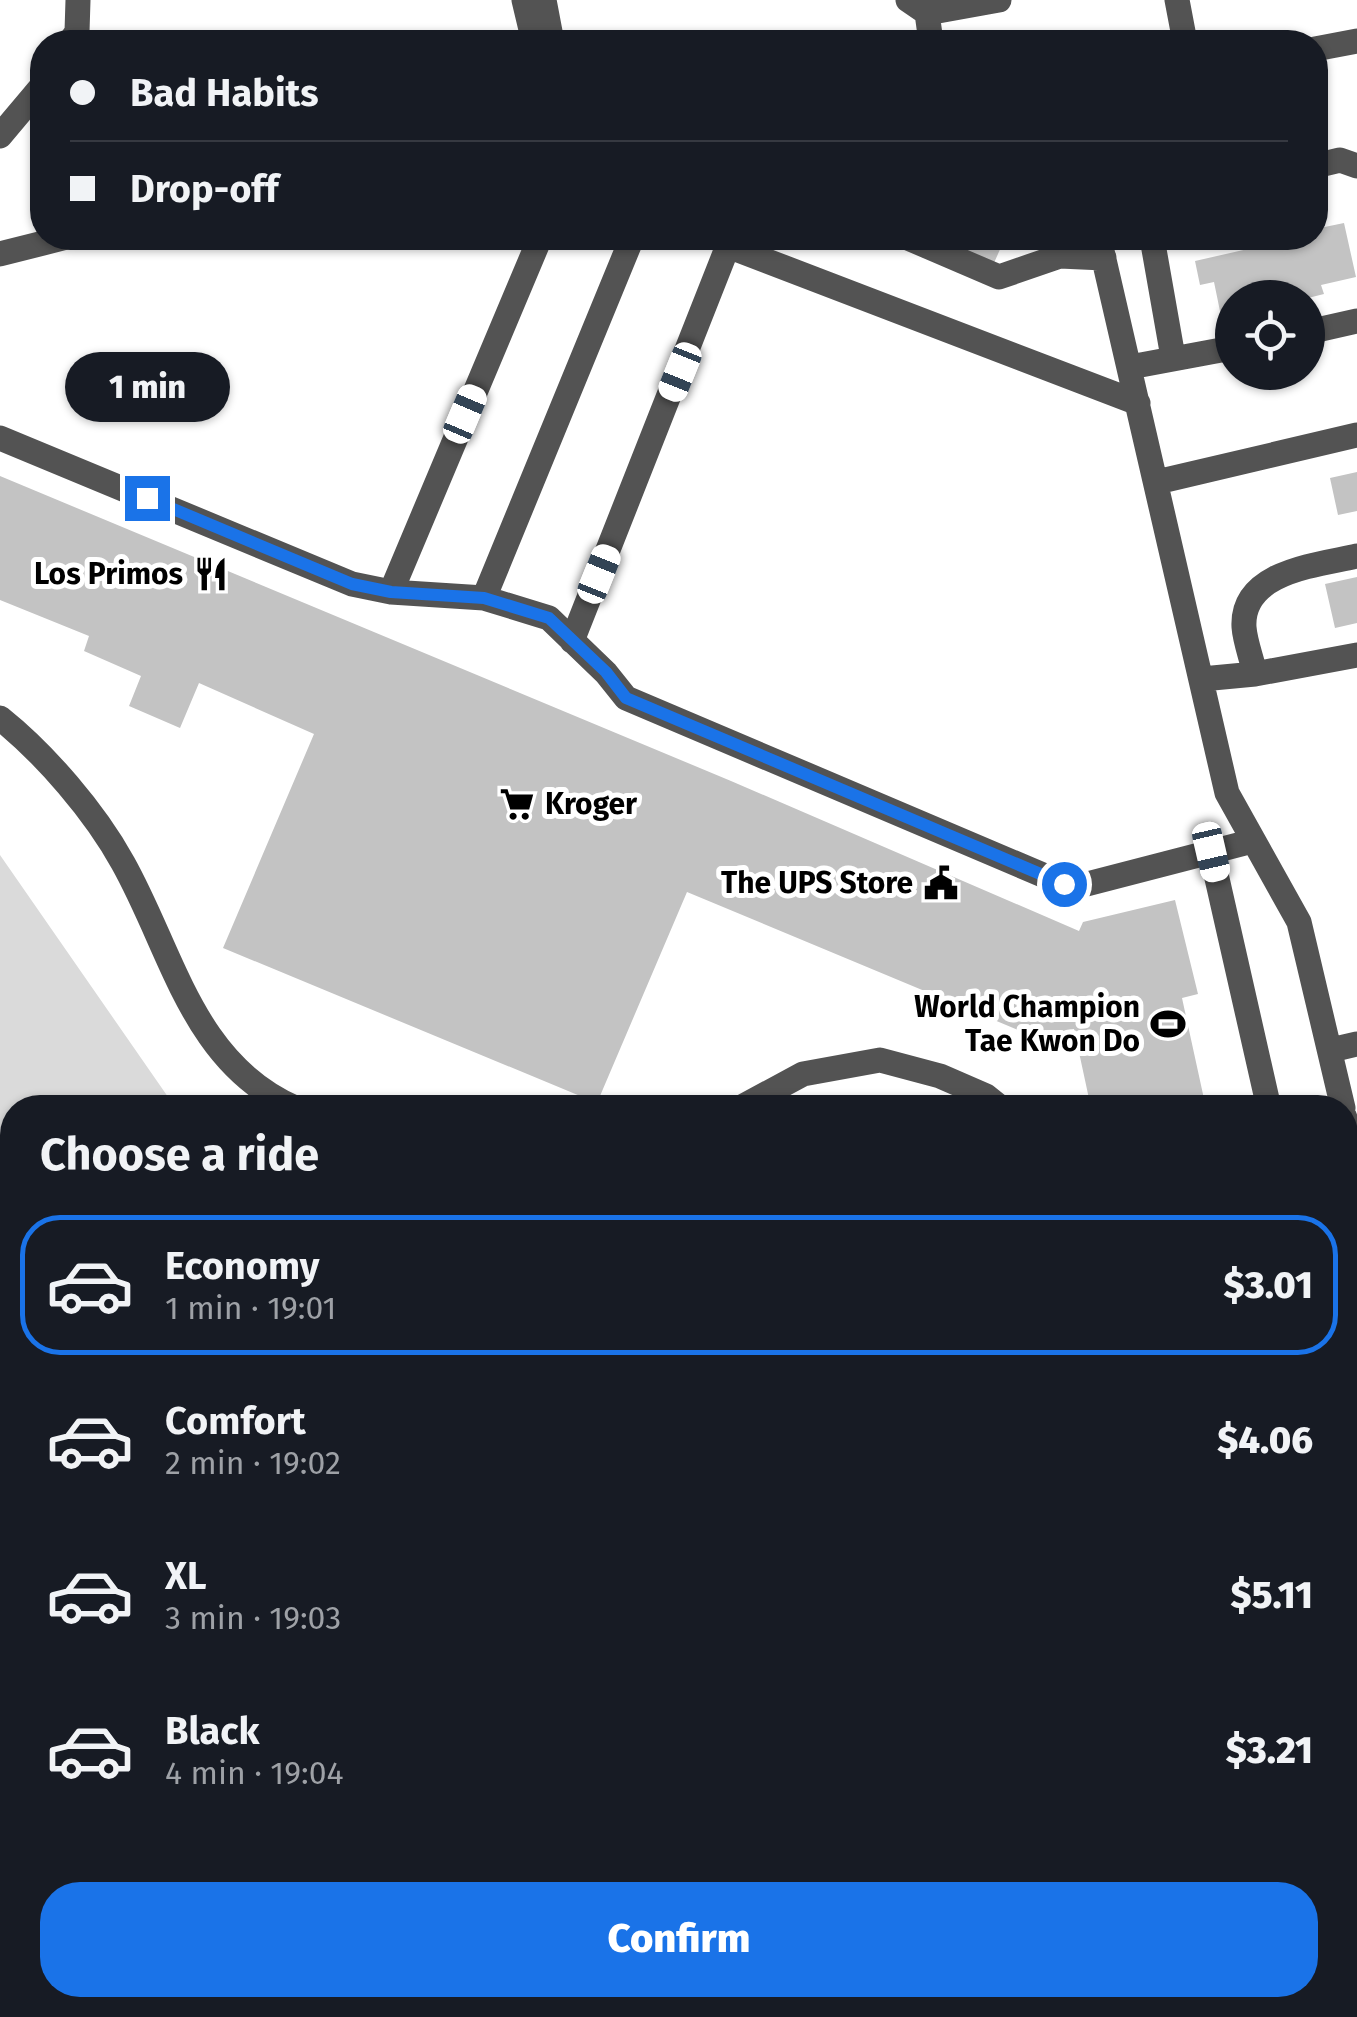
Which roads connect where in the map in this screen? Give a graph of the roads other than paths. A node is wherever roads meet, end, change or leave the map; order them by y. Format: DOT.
graph roads {
  1 [pos="78,0"];
  2 [pos="524,0"];
  3 [pos="544,0"];
  4 [pos="999,0"];
  5 [pos="1177,0"];
  6 [pos="918,7"];
  7 [pos="77,30"];
  8 [pos="531,30"];
  9 [pos="550,30"];
  10 [pos="1183,30"];
  11 [pos="1357,40"];
  12 [pos="1328,47"];
  13 [pos="30,100"];
  14 [pos="0,136"];
  15 [pos="1328,163"];
  16 [pos="1357,166"];
  17 [pos="30,246"];
  18 [pos="535,250"];
  19 [pos="627,250"];
  20 [pos="727,250"];
  21 [pos="750,250"];
  22 [pos="936,250"];
  23 [pos="1052,250"];
  24 [pos="1102,250"];
  25 [pos="1154,250"];
  26 [pos="0,254"];
  27 [pos="1357,321"];
  28 [pos="1325,328"];
  29 [pos="1215,351"];
  30 [pos="1173,357"];
  31 [pos="1130,367"];
  32 [pos="1138,403"];
  33 [pos="1357,435"];
  34 [pos="0,438"];
  35 [pos="1157,482"];
  36 [pos="1357,556"];
  37 [pos="391,592"];
  38 [pos="484,598"];
  39 [pos="572,641"];
  40 [pos="1357,655"];
  41 [pos="1255,674"];
  42 [pos="1202,679"];
  43 [pos="0,718"];
  44 [pos="1253,841"];
  45 [pos="1211,852"];
  46 [pos="1357,1044"];
  47 [pos="1330,1050"];
  48 [pos="271,1095"];
  49 [pos="764,1095"];
  50 [pos="984,1095"];
  51 [pos="1266,1095"];
  52 [pos="1340,1095"];
  1 -- 7 [label="lane"];
  2 -- 8 [label="lane"];
  3 -- 9 [label="lane"];
  4 -- 6 [label="lane"];
  5 -- 10 [label="lane"];
  11 -- 12 [label="lane"];
  13 -- 14 [label="lane"];
  15 -- 16 [label="lane"];
  17 -- 26 [label="lane"];
  18 -- 37 [label="lane"];
  19 -- 38 [label="lane"];
  20 -- 39 [label="lane"];
  21 -- 32 [label="lane"];
  22 -- 23 [label="lane"];
  24 -- 31 [label="lane"];
  25 -- 30 [label="lane"];
  27 -- 28 [label="lane"];
  29 -- 30 [label="lane"];
  30 -- 31 [label="lane"];
  31 -- 32 [label="lane"];
  32 -- 35 [label="lane"];
  33 -- 35 [label="lane"];
  34 -- 37 [label="lane"];
  35 -- 42 [label="lane"];
  36 -- 41 [label="lane"];
  37 -- 38 [label="lane"];
  38 -- 39 [label="lane"];
  39 -- 45 [label="lane"];
  40 -- 41 [label="lane"];
  41 -- 42 [label="lane"];
  42 -- 44 [label="lane"];
  43 -- 48 [label="lane"];
  44 -- 45 [label="lane"];
  44 -- 47 [label="lane"];
  45 -- 51 [label="lane"];
  46 -- 47 [label="lane"];
  47 -- 52 [label="lane"];
  49 -- 50 [label="lane"];
}
